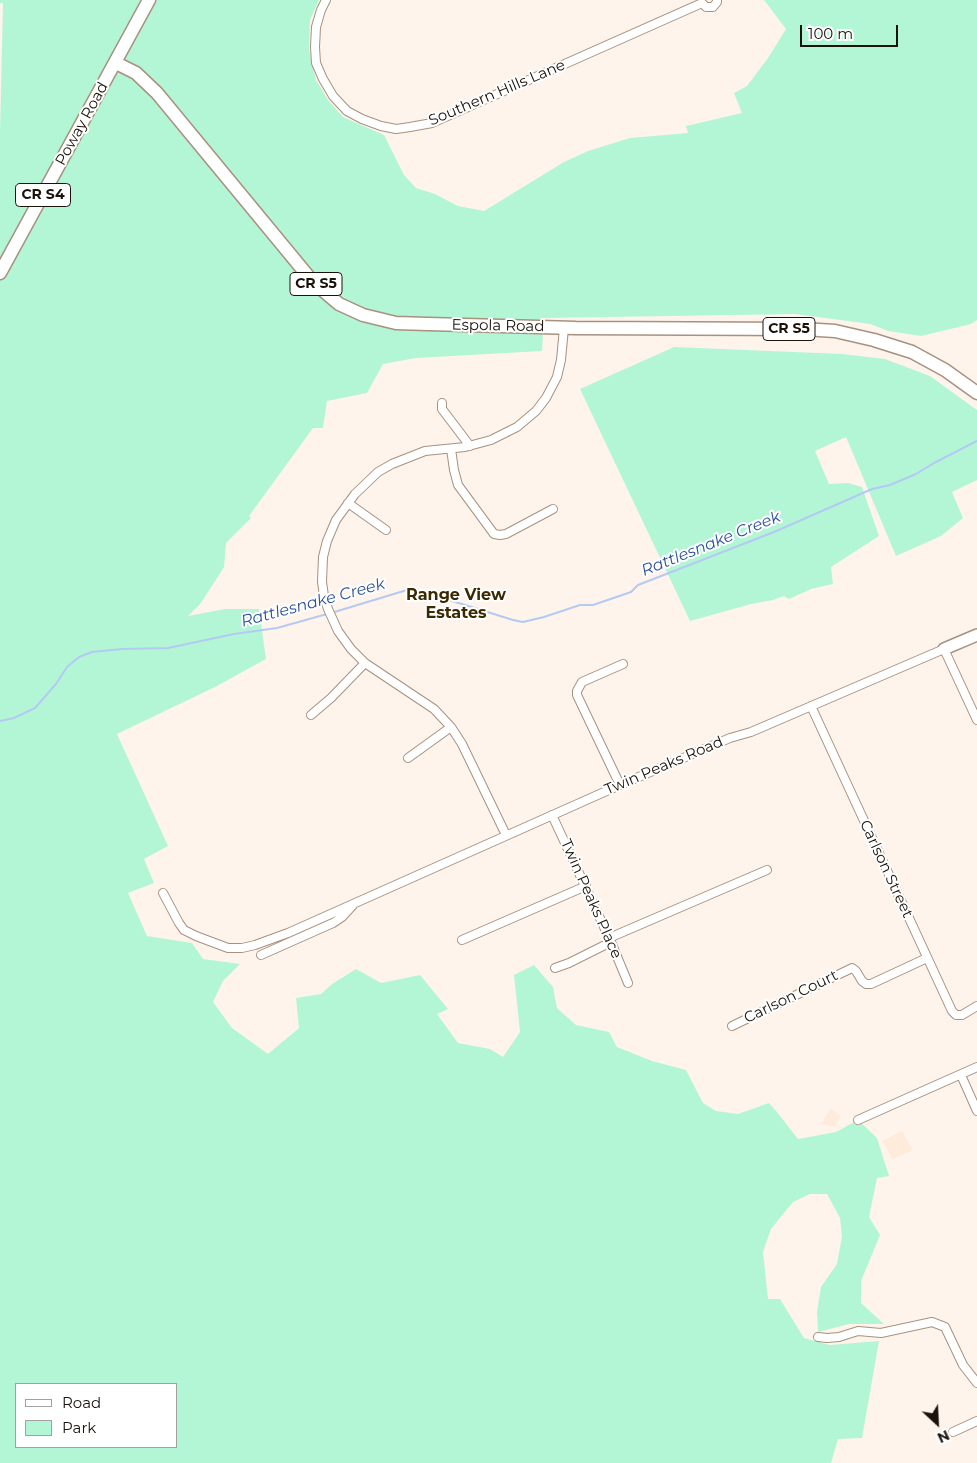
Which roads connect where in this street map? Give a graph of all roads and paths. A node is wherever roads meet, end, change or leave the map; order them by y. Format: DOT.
graph roads {
  1 [pos="149,0"];
  2 [pos="326,0"];
  3 [pos="717,0"];
  4 [pos="702,1"];
  5 [pos="116,63"];
  6 [pos="0,273"];
  7 [pos="564,328"];
  8 [pos="977,392"];
  9 [pos="442,403"];
  10 [pos="470,446"];
  11 [pos="451,449"];
  12 [pos="348,503"];
  13 [pos="553,509"];
  14 [pos="386,530"];
  15 [pos="977,635"];
  16 [pos="944,649"];
  17 [pos="365,663"];
  18 [pos="623,664"];
  19 [pos="810,706"];
  20 [pos="311,715"];
  21 [pos="977,720"];
  22 [pos="451,727"];
  23 [pos="408,758"];
  24 [pos="620,785"];
  25 [pos="552,815"];
  26 [pos="506,835"];
  27 [pos="767,870"];
  28 [pos="586,886"];
  29 [pos="163,894"];
  30 [pos="354,903"];
  31 [pos="462,940"];
  32 [pos="610,940"];
  33 [pos="261,955"];
  34 [pos="927,958"];
  35 [pos="555,968"];
  36 [pos="628,984"];
  37 [pos="974,1008"];
  38 [pos="732,1026"];
  39 [pos="977,1067"];
  40 [pos="961,1075"];
  41 [pos="977,1111"];
  42 [pos="858,1120"];
  43 [pos="818,1337"];
  44 [pos="977,1383"];
  45 [pos="977,1421"];
  46 [pos="953,1432"];
  1 -- 5 [label="main road, Poway Road / CR S4"];
  2 -- 4 [label="street, Southern Hills Lane"];
  3 -- 4 [label="street, Southern Hills Lane"];
  5 -- 6 [label="main road, Poway Road / CR S4"];
  5 -- 7 [label="main road, Espola Road / CR S5"];
  7 -- 8 [label="main road, Espola Road / CR S5"];
  7 -- 10 [label="street"];
  9 -- 10 [label="street"];
  10 -- 11 [label="street"];
  11 -- 12 [label="street"];
  11 -- 13 [label="street"];
  12 -- 14 [label="street"];
  12 -- 17 [label="street"];
  15 -- 16 [label="street, Twin Peaks Road"];
  16 -- 19 [label="street, Twin Peaks Road"];
  16 -- 21 [label="street"];
  17 -- 20 [label="street"];
  17 -- 22 [label="street"];
  18 -- 24 [label="street"];
  19 -- 24 [label="street, Twin Peaks Road"];
  19 -- 34 [label="street, Carlson Street"];
  22 -- 23 [label="street"];
  22 -- 26 [label="street"];
  24 -- 25 [label="street, Twin Peaks Road"];
  25 -- 26 [label="street, Twin Peaks Road"];
  25 -- 28 [label="street, Twin Peaks Place"];
  26 -- 30 [label="street, Twin Peaks Road"];
  27 -- 32 [label="street"];
  28 -- 31 [label="street"];
  28 -- 32 [label="street, Twin Peaks Place"];
  29 -- 30 [label="street, Twin Peaks Road"];
  30 -- 33 [label="street, Twin Peaks Road"];
  32 -- 35 [label="street"];
  32 -- 36 [label="street, Twin Peaks Place"];
  34 -- 37 [label="street, Carlson Street"];
  34 -- 38 [label="street, Carlson Court"];
  39 -- 40 [label="street"];
  40 -- 41 [label="street"];
  40 -- 42 [label="street"];
  43 -- 44 [label="street"];
  45 -- 46 [label="street"];
}
